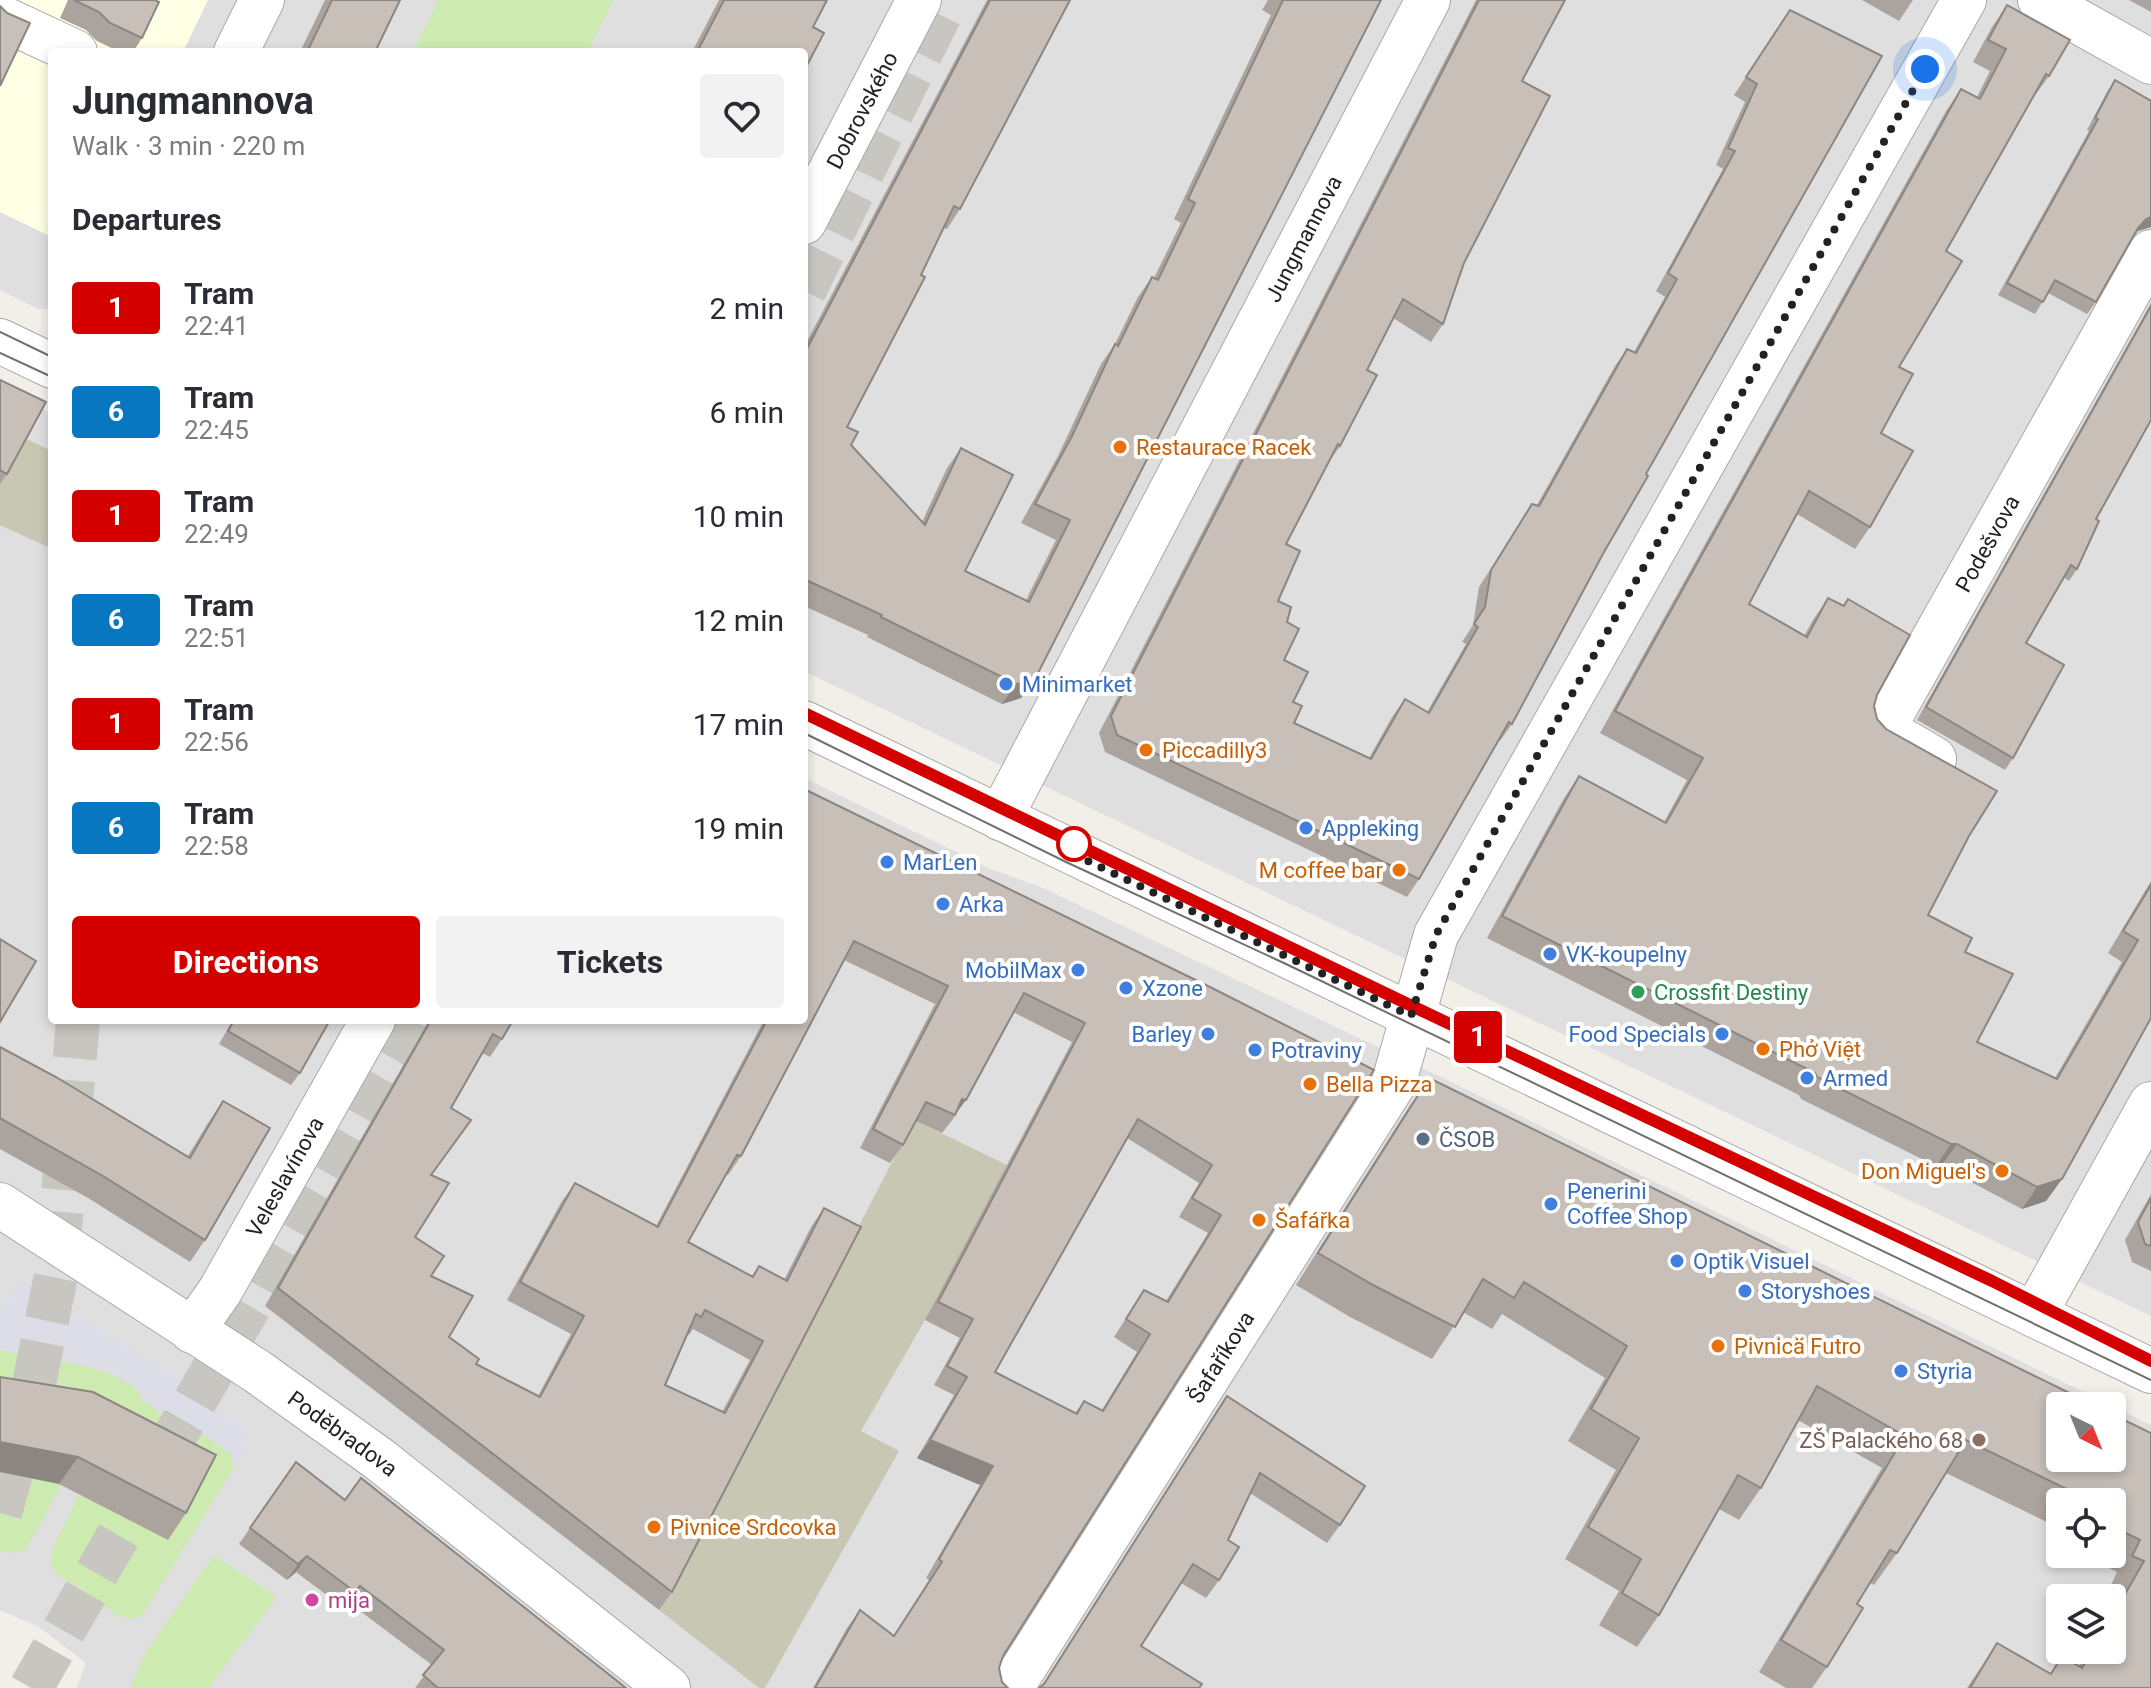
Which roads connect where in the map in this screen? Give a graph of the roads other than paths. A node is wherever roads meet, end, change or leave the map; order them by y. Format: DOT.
graph roads {
  1 [pos="262,0"];
  2 [pos="919,0"];
  3 [pos="1428,0"];
  4 [pos="1964,0"];
  5 [pos="2040,0"];
  6 [pos="0,17"];
  7 [pos="66,48"];
  8 [pos="238,48"];
  9 [pos="2151,62"];
  10 [pos="808,214"];
  11 [pos="2151,252"];
  12 [pos="0,341"];
  13 [pos="48,364"];
  14 [pos="808,725"];
  15 [pos="1963,775"];
  16 [pos="1000,818"];
  17 [pos="1411,1016"];
  18 [pos="371,1024"];
  19 [pos="2151,1104"];
  20 [pos="0,1205"];
  21 [pos="2034,1315"];
  22 [pos="192,1331"];
  23 [pos="2151,1371"];
  24 [pos="668,1688"];
  25 [pos="1011,1688"];
  1 -- 8 [label="street"];
  2 -- 10 [label="street, Dobrovského"];
  3 -- 16 [label="street, Jungmannova"];
  4 -- 17 [label="street, Šafaříkova"];
  5 -- 9 [label="street"];
  6 -- 7 [label="street"];
  11 -- 15 [label="street, Podešvova"];
  12 -- 13 [label="street"];
  14 -- 16 [label="street"];
  16 -- 17 [label="street"];
  17 -- 21 [label="street"];
  17 -- 25 [label="street, Šafaříkova"];
  18 -- 22 [label="street, Veleslavínova"];
  19 -- 21 [label="street"];
  20 -- 22 [label="street, Poděbradova"];
  21 -- 23 [label="street"];
  22 -- 24 [label="street, Poděbradova"];
}
